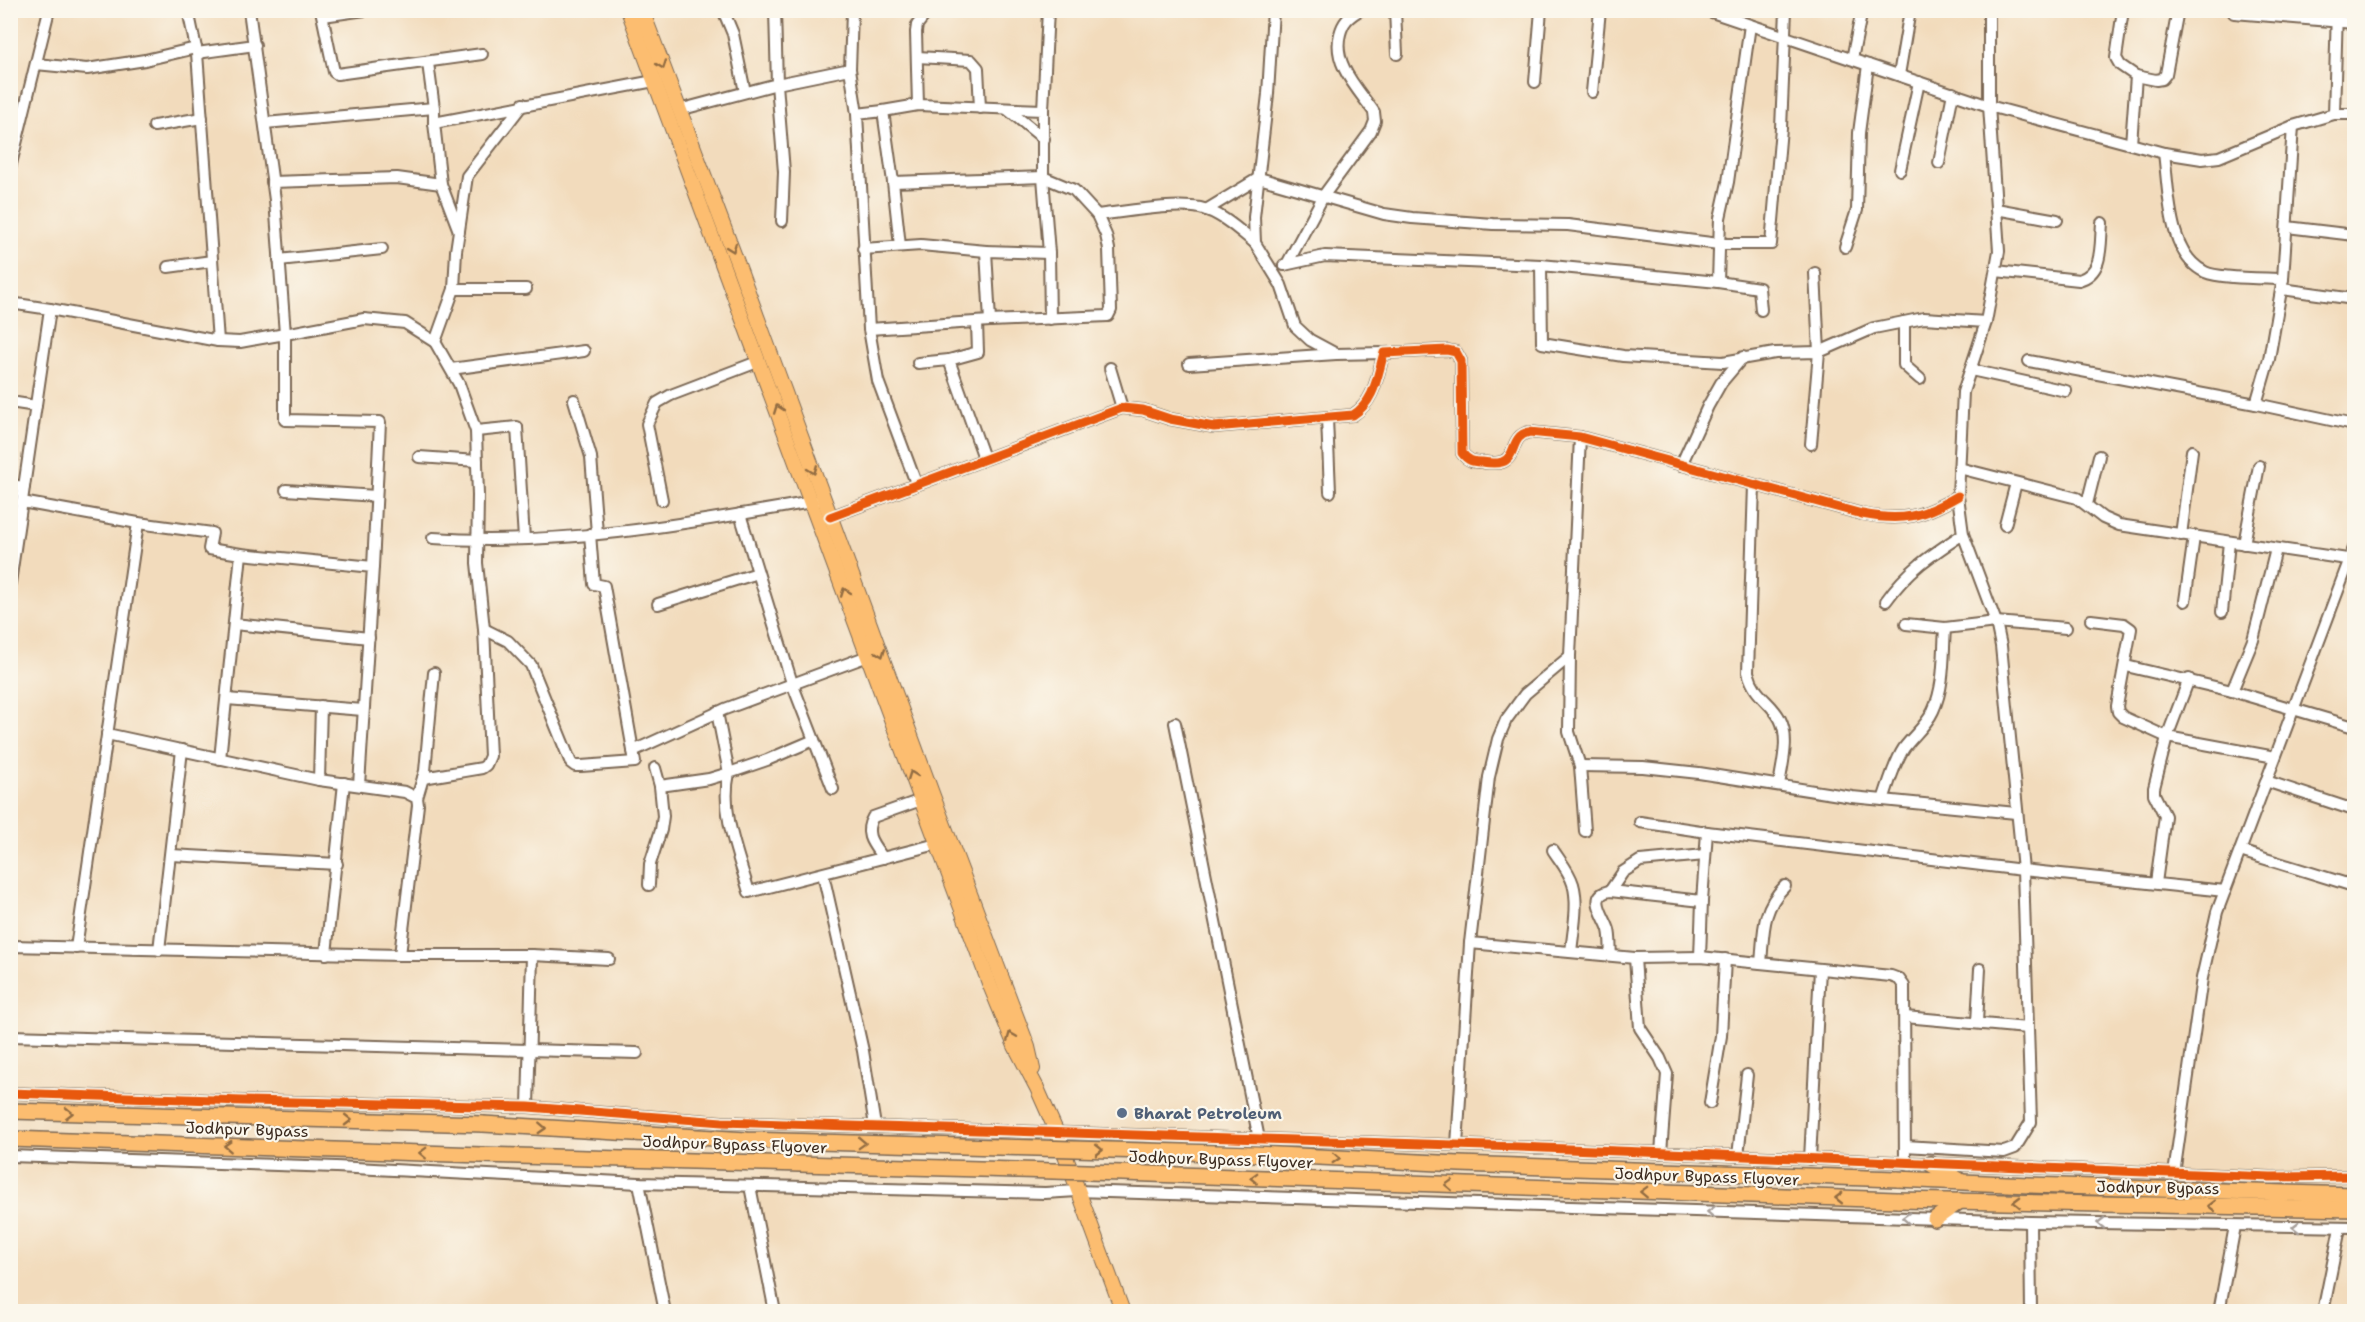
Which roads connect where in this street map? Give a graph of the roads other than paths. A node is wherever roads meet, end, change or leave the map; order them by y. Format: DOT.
graph roads {
  1 [pos="49,10"];
  2 [pos="188,10"];
  3 [pos="249,10"];
  4 [pos="365,10"];
  5 [pos="628,10"];
  6 [pos="642,10"];
  7 [pos="723,10"];
  8 [pos="775,10"];
  9 [pos="930,10"];
  10 [pos="1047,10"];
  11 [pos="1273,10"];
  12 [pos="1360,10"];
  13 [pos="1395,10"];
  14 [pos="1541,10"];
  15 [pos="1600,10"];
  16 [pos="1786,10"];
  17 [pos="1862,10"];
  18 [pos="1910,10"];
  19 [pos="1989,10"];
  20 [pos="2123,10"];
  21 [pos="2178,10"];
  22 [pos="2234,10"];
  23 [pos="1712,11"];
  24 [pos="852,12"];
  25 [pos="322,13"];
  26 [pos="2337,16"];
  27 [pos="2355,23"];
  28 [pos="1750,25"];
  29 [pos="1784,37"];
  30 [pos="255,45"];
  31 [pos="197,50"];
  32 [pos="482,54"];
  33 [pos="1397,54"];
  34 [pos="917,57"];
  35 [pos="1852,59"];
  36 [pos="428,63"];
  37 [pos="36,64"];
  38 [pos="1868,65"];
  39 [pos="850,69"];
  40 [pos="1899,75"];
  41 [pos="2136,76"];
  42 [pos="654,81"];
  43 [pos="1535,82"];
  44 [pos="1919,82"];
  45 [pos="777,84"];
  46 [pos="745,92"];
  47 [pos="1592,92"];
  48 [pos="1953,93"];
  49 [pos="523,104"];
  50 [pos="918,105"];
  51 [pos="1989,106"];
  52 [pos="434,108"];
  53 [pos="980,108"];
  54 [pos="1006,109"];
  55 [pos="679,110"];
  56 [pos="1043,110"];
  57 [pos="883,111"];
  58 [pos="857,114"];
  59 [pos="2334,114"];
  60 [pos="2355,114"];
  61 [pos="202,118"];
  62 [pos="265,123"];
  63 [pos="434,123"];
  64 [pos="154,126"];
  65 [pos="2293,126"];
  66 [pos="1044,139"];
  67 [pos="2131,144"];
  68 [pos="2164,153"];
  69 [pos="1939,163"];
  70 [pos="10,168"];
  71 [pos="1900,170"];
  72 [pos="1043,177"];
  73 [pos="1259,178"];
  74 [pos="272,182"];
  75 [pos="893,182"];
  76 [pos="441,184"];
  77 [pos="1324,195"];
  78 [pos="1996,209"];
  79 [pos="1206,210"];
  80 [pos="1097,215"];
  81 [pos="2057,219"];
  82 [pos="782,221"];
  83 [pos="2102,223"];
  84 [pos="2287,227"];
  85 [pos="459,231"];
  86 [pos="2355,235"];
  87 [pos="1255,243"];
  88 [pos="1719,244"];
  89 [pos="900,246"];
  90 [pos="1845,247"];
  91 [pos="382,249"];
  92 [pos="863,249"];
  93 [pos="986,251"];
  94 [pos="1049,253"];
  95 [pos="279,260"];
  96 [pos="212,261"];
  97 [pos="1287,264"];
  98 [pos="1541,266"];
  99 [pos="168,267"];
  100 [pos="1272,268"];
  101 [pos="1996,271"];
  102 [pos="1815,273"];
  103 [pos="1718,282"];
  104 [pos="2283,284"];
  105 [pos="454,289"];
  106 [pos="526,289"];
  107 [pos="2355,299"];
  108 [pos="10,303"];
  109 [pos="50,309"];
  110 [pos="1761,310"];
  111 [pos="1050,319"];
  112 [pos="990,321"];
  113 [pos="977,322"];
  114 [pos="1904,322"];
  115 [pos="1986,322"];
  116 [pos="869,329"];
  117 [pos="285,334"];
  118 [pos="218,340"];
  119 [pos="435,342"];
  120 [pos="584,351"];
  121 [pos="1384,352"];
  122 [pos="1819,352"];
  123 [pos="1336,354"];
  124 [pos="1743,357"];
  125 [pos="949,360"];
  126 [pos="760,361"];
  127 [pos="2029,361"];
  128 [pos="918,363"];
  129 [pos="1189,364"];
  130 [pos="1110,368"];
  131 [pos="451,369"];
  132 [pos="1971,370"];
  133 [pos="1920,379"];
  134 [pos="2066,391"];
  135 [pos="574,400"];
  136 [pos="10,402"];
  137 [pos="2256,404"];
  138 [pos="36,406"];
  139 [pos="1122,408"];
  140 [pos="1327,418"];
  141 [pos="2355,425"];
  142 [pos="476,431"];
  143 [pos="1580,437"];
  144 [pos="1811,444"];
  145 [pos="2192,451"];
  146 [pos="2099,456"];
  147 [pos="419,457"];
  148 [pos="984,458"];
  149 [pos="477,461"];
  150 [pos="1681,465"];
  151 [pos="2259,466"];
  152 [pos="1959,468"];
  153 [pos="916,483"];
  154 [pos="2016,483"];
  155 [pos="10,485"];
  156 [pos="1754,485"];
  157 [pos="24,487"];
  158 [pos="286,490"];
  159 [pos="1330,492"];
  160 [pos="376,496"];
  161 [pos="1958,496"];
  162 [pos="662,500"];
  163 [pos="818,500"];
  164 [pos="22,502"];
  165 [pos="2087,504"];
  166 [pos="740,514"];
  167 [pos="830,517"];
  168 [pos="138,523"];
  169 [pos="2005,525"];
  170 [pos="594,533"];
  171 [pos="1963,534"];
  172 [pos="2181,535"];
  173 [pos="2194,537"];
  174 [pos="433,538"];
  175 [pos="524,539"];
  176 [pos="478,541"];
  177 [pos="2229,542"];
  178 [pos="2244,544"];
  179 [pos="2355,548"];
  180 [pos="2276,549"];
  181 [pos="13,551"];
  182 [pos="241,554"];
  183 [pos="2352,559"];
  184 [pos="373,567"];
  185 [pos="758,573"];
  186 [pos="10,583"];
  187 [pos="1886,601"];
  188 [pos="2186,601"];
  189 [pos="658,604"];
  190 [pos="2222,612"];
  191 [pos="2091,620"];
  192 [pos="1996,622"];
  193 [pos="234,624"];
  194 [pos="1906,624"];
  195 [pos="484,628"];
  196 [pos="1945,628"];
  197 [pos="2066,628"];
  198 [pos="369,638"];
  199 [pos="868,656"];
  200 [pos="1570,656"];
  201 [pos="2126,666"];
  202 [pos="434,673"];
  203 [pos="2189,680"];
  204 [pos="792,683"];
  205 [pos="2232,691"];
  206 [pos="227,699"];
  207 [pos="321,706"];
  208 [pos="363,710"];
  209 [pos="2293,710"];
  210 [pos="717,712"];
  211 [pos="1175,723"];
  212 [pos="2355,727"];
  213 [pos="107,734"];
  214 [pos="2167,737"];
  215 [pos="814,740"];
  216 [pos="182,750"];
  217 [pos="633,751"];
  218 [pos="2275,757"];
  219 [pos="220,759"];
  220 [pos="1580,766"];
  221 [pos="655,768"];
  222 [pos="729,773"];
  223 [pos="423,778"];
  224 [pos="319,780"];
  225 [pos="2266,781"];
  226 [pos="344,783"];
  227 [pos="359,785"];
  228 [pos="1779,785"];
  229 [pos="660,786"];
  230 [pos="833,789"];
  231 [pos="417,798"];
  232 [pos="921,800"];
  233 [pos="1883,800"];
  234 [pos="2355,810"];
  235 [pos="2016,813"];
  236 [pos="1640,822"];
  237 [pos="1585,831"];
  238 [pos="1707,832"];
  239 [pos="937,844"];
  240 [pos="1553,850"];
  241 [pos="2240,850"];
  242 [pos="171,855"];
  243 [pos="1705,855"];
  244 [pos="883,858"];
  245 [pos="337,864"];
  246 [pos="2023,870"];
  247 [pos="823,873"];
  248 [pos="2355,882"];
  249 [pos="2156,884"];
  250 [pos="649,885"];
  251 [pos="1785,886"];
  252 [pos="1610,891"];
  253 [pos="2225,891"];
  254 [pos="1702,901"];
  255 [pos="1470,943"];
  256 [pos="10,946"];
  257 [pos="76,948"];
  258 [pos="159,950"];
  259 [pos="1571,952"];
  260 [pos="326,954"];
  261 [pos="400,955"];
  262 [pos="1611,955"];
  263 [pos="532,956"];
  264 [pos="1700,957"];
  265 [pos="609,958"];
  266 [pos="1635,958"];
  267 [pos="1725,959"];
  268 [pos="1761,963"];
  269 [pos="1820,969"];
  270 [pos="1980,969"];
  271 [pos="1905,1017"];
  272 [pos="1977,1022"];
  273 [pos="2027,1028"];
  274 [pos="10,1036"];
  275 [pos="531,1050"];
  276 [pos="637,1053"];
  277 [pos="1746,1075"];
  278 [pos="1037,1088"];
  279 [pos="10,1093"];
  280 [pos="1710,1103"];
  281 [pos="528,1107"];
  282 [pos="10,1111"];
  283 [pos="483,1124"];
  284 [pos="875,1126"];
  285 [pos="1057,1133"];
  286 [pos="10,1139"];
  287 [pos="1259,1139"];
  288 [pos="1457,1145"];
  289 [pos="1905,1146"];
  290 [pos="1661,1153"];
  291 [pos="482,1155"];
  292 [pos="10,1156"];
  293 [pos="1738,1156"];
  294 [pos="1810,1159"];
  295 [pos="1905,1163"];
  296 [pos="1931,1164"];
  297 [pos="2174,1174"];
  298 [pos="2355,1176"];
  299 [pos="1962,1182"];
  300 [pos="639,1183"];
  301 [pos="750,1186"];
  302 [pos="1077,1191"];
  303 [pos="2355,1195"];
  304 [pos="1960,1201"];
  305 [pos="2355,1209"];
  306 [pos="1935,1219"];
  307 [pos="2030,1222"];
  308 [pos="2235,1226"];
  309 [pos="2355,1227"];
  310 [pos="2340,1228"];
  311 [pos="665,1311"];
  312 [pos="775,1311"];
  313 [pos="1123,1311"];
  314 [pos="2031,1311"];
  315 [pos="2219,1311"];
  316 [pos="2323,1311"];
  1 -- 37 [label="street"];
  2 -- 31 [label="street"];
  3 -- 30 [label="street"];
  4 -- 25 [label="street"];
  5 -- 42 [label="main road"];
  6 -- 55 [label="main road, one-way"];
  7 -- 46 [label="street"];
  8 -- 45 [label="street"];
  9 -- 34 [label="street"];
  10 -- 56 [label="street"];
  11 -- 73 [label="street"];
  12 -- 77 [label="street"];
  13 -- 33 [label="street"];
  14 -- 43 [label="street"];
  15 -- 47 [label="street"];
  16 -- 29 [label="street"];
  17 -- 35 [label="street"];
  18 -- 40 [label="street"];
  19 -- 51 [label="street"];
  20 -- 41 [label="street"];
  21 -- 41 [label="street"];
  22 -- 26 [label="street"];
  23 -- 28 [label="street"];
  24 -- 39 [label="street"];
  25 -- 36 [label="street"];
  26 -- 27 [label="street"];
  26 -- 59 [label="street"];
  28 -- 29 [label="street"];
  28 -- 88 [label="street"];
  29 -- 35 [label="street"];
  29 -- 88 [label="street"];
  30 -- 31 [label="street"];
  30 -- 62 [label="street"];
  31 -- 37 [label="street"];
  31 -- 61 [label="street"];
  32 -- 36 [label="street"];
  34 -- 50 [label="street"];
  34 -- 53 [label="street"];
  35 -- 38 [label="street"];
  36 -- 52 [label="street"];
  37 -- 70 [label="street"];
  38 -- 40 [label="street"];
  38 -- 90 [label="street"];
  39 -- 45 [label="street"];
  39 -- 58 [label="street"];
  40 -- 44 [label="street"];
  41 -- 67 [label="street"];
  42 -- 49 [label="street"];
  42 -- 126 [label="main road"];
  44 -- 48 [label="street"];
  44 -- 71 [label="street"];
  45 -- 46 [label="street"];
  45 -- 82 [label="street"];
  46 -- 55 [label="street"];
  48 -- 51 [label="street"];
  48 -- 69 [label="street"];
  49 -- 63 [label="street"];
  49 -- 85 [label="street"];
  50 -- 53 [label="street"];
  50 -- 57 [label="street"];
  51 -- 67 [label="street"];
  51 -- 78 [label="street"];
  52 -- 62 [label="street"];
  52 -- 63 [label="street"];
  53 -- 54 [label="street"];
  54 -- 56 [label="street"];
  54 -- 66 [label="street"];
  55 -- 163 [label="main road, one-way"];
  56 -- 66 [label="street"];
  57 -- 58 [label="street"];
  57 -- 75 [label="street"];
  58 -- 92 [label="street"];
  59 -- 60 [label="street"];
  59 -- 65 [label="street"];
  61 -- 64 [label="street"];
  61 -- 96 [label="street"];
  62 -- 74 [label="street"];
  63 -- 76 [label="street"];
  65 -- 68 [label="street"];
  65 -- 84 [label="street"];
  66 -- 72 [label="street"];
  67 -- 68 [label="street"];
  68 -- 104 [label="street"];
  72 -- 75 [label="street"];
  72 -- 80 [label="street"];
  72 -- 94 [label="street"];
  73 -- 77 [label="street"];
  73 -- 79 [label="street"];
  73 -- 87 [label="street"];
  74 -- 76 [label="street"];
  74 -- 95 [label="street"];
  75 -- 89 [label="street"];
  76 -- 85 [label="street"];
  77 -- 88 [label="street"];
  77 -- 97 [label="street"];
  78 -- 81 [label="street"];
  78 -- 101 [label="street"];
  79 -- 80 [label="street"];
  79 -- 87 [label="street"];
  80 -- 111 [label="street"];
  83 -- 101 [label="street"];
  84 -- 86 [label="street"];
  84 -- 104 [label="street"];
  85 -- 105 [label="street"];
  87 -- 100 [label="street"];
  88 -- 103 [label="street"];
  89 -- 92 [label="street"];
  89 -- 93 [label="street"];
  91 -- 95 [label="street"];
  92 -- 116 [label="street"];
  93 -- 94 [label="street"];
  93 -- 112 [label="street"];
  94 -- 111 [label="street"];
  95 -- 117 [label="street"];
  96 -- 99 [label="street"];
  96 -- 118 [label="street"];
  97 -- 98 [label="street"];
  97 -- 100 [label="street"];
  98 -- 103 [label="street"];
  98 -- 124 [label="street"];
  100 -- 123 [label="street"];
  101 -- 115 [label="street"];
  102 -- 122 [label="street"];
  103 -- 110 [label="street"];
  104 -- 107 [label="street"];
  104 -- 137 [label="street"];
  105 -- 106 [label="street"];
  105 -- 119 [label="street"];
  108 -- 109 [label="street"];
  109 -- 118 [label="street"];
  109 -- 138 [label="street"];
  111 -- 112 [label="street"];
  112 -- 113 [label="street"];
  113 -- 116 [label="street"];
  113 -- 125 [label="street"];
  114 -- 115 [label="street"];
  114 -- 122 [label="street"];
  114 -- 133 [label="street"];
  115 -- 132 [label="street"];
  116 -- 153 [label="street"];
  117 -- 118 [label="street"];
  117 -- 119 [label="street"];
  117 -- 160 [label="street"];
  119 -- 131 [label="street"];
  120 -- 131 [label="street"];
  121 -- 123 [label="street"];
  121 -- 140 [label="street"];
  121 -- 143 [label="street"];
  122 -- 124 [label="street"];
  122 -- 144 [label="street"];
  123 -- 129 [label="street"];
  124 -- 150 [label="street"];
  125 -- 128 [label="street"];
  125 -- 148 [label="street"];
  126 -- 162 [label="street"];
  163 -- 126 [label="main road, one-way"];
  127 -- 137 [label="street"];
  130 -- 139 [label="street"];
  131 -- 142 [label="street"];
  132 -- 134 [label="street"];
  132 -- 152 [label="street"];
  135 -- 170 [label="street"];
  136 -- 138 [label="street"];
  137 -- 141 [label="street"];
  138 -- 157 [label="street"];
  139 -- 140 [label="street"];
  139 -- 148 [label="street"];
  140 -- 159 [label="street"];
  142 -- 149 [label="street"];
  142 -- 175 [label="street"];
  143 -- 150 [label="street"];
  143 -- 200 [label="street"];
  145 -- 172 [label="street"];
  146 -- 165 [label="street"];
  147 -- 149 [label="street"];
  148 -- 153 [label="street"];
  149 -- 176 [label="street"];
  150 -- 156 [label="street"];
  151 -- 178 [label="street"];
  152 -- 154 [label="street"];
  152 -- 161 [label="street"];
  153 -- 167 [label="street"];
  154 -- 165 [label="street"];
  154 -- 169 [label="street"];
  155 -- 157 [label="street"];
  156 -- 161 [label="street"];
  156 -- 228 [label="street"];
  157 -- 164 [label="street"];
  158 -- 160 [label="street"];
  160 -- 184 [label="street"];
  161 -- 171 [label="street"];
  163 -- 166 [label="street"];
  163 -- 167 [label="main road"];
  199 -- 163 [label="main road, one-way"];
  164 -- 168 [label="street"];
  164 -- 181 [label="street"];
  165 -- 172 [label="street"];
  166 -- 170 [label="street"];
  166 -- 185 [label="street"];
  167 -- 278 [label="main road, one-way"];
  168 -- 182 [label="street"];
  168 -- 213 [label="street"];
  170 -- 175 [label="street"];
  170 -- 217 [label="street"];
  171 -- 187 [label="street"];
  171 -- 192 [label="street"];
  172 -- 173 [label="street"];
  173 -- 177 [label="street"];
  173 -- 188 [label="street"];
  174 -- 176 [label="street"];
  175 -- 176 [label="street"];
  176 -- 195 [label="street"];
  177 -- 178 [label="street"];
  177 -- 190 [label="street"];
  178 -- 180 [label="street"];
  179 -- 183 [label="street"];
  180 -- 183 [label="street"];
  180 -- 205 [label="street"];
  181 -- 186 [label="street"];
  182 -- 184 [label="street"];
  182 -- 193 [label="street"];
  183 -- 209 [label="street"];
  184 -- 198 [label="street"];
  185 -- 189 [label="street"];
  185 -- 204 [label="street"];
  191 -- 201 [label="street"];
  192 -- 196 [label="street"];
  192 -- 197 [label="street"];
  192 -- 235 [label="street"];
  193 -- 198 [label="street"];
  193 -- 206 [label="street"];
  194 -- 196 [label="street"];
  195 -- 217 [label="street"];
  195 -- 223 [label="street"];
  196 -- 233 [label="street"];
  198 -- 208 [label="street"];
  199 -- 204 [label="street"];
  232 -- 199 [label="main road, one-way"];
  200 -- 220 [label="street"];
  200 -- 255 [label="street"];
  201 -- 203 [label="street"];
  201 -- 214 [label="street"];
  202 -- 223 [label="street"];
  203 -- 205 [label="street"];
  203 -- 214 [label="street"];
  204 -- 210 [label="street"];
  204 -- 215 [label="street"];
  205 -- 209 [label="street"];
  206 -- 207 [label="street"];
  206 -- 219 [label="street"];
  207 -- 208 [label="street"];
  207 -- 224 [label="street"];
  208 -- 227 [label="street"];
  209 -- 212 [label="street"];
  209 -- 218 [label="street"];
  210 -- 217 [label="street"];
  210 -- 222 [label="street"];
  211 -- 287 [label="street"];
  213 -- 216 [label="street"];
  213 -- 257 [label="street"];
  214 -- 218 [label="street"];
  214 -- 249 [label="street"];
  215 -- 222 [label="street"];
  215 -- 230 [label="street"];
  216 -- 219 [label="street"];
  216 -- 242 [label="street"];
  218 -- 225 [label="street"];
  219 -- 224 [label="street"];
  220 -- 228 [label="street"];
  220 -- 237 [label="street"];
  221 -- 229 [label="street"];
  222 -- 229 [label="street"];
  222 -- 247 [label="street"];
  223 -- 231 [label="street"];
  224 -- 226 [label="street"];
  225 -- 234 [label="street"];
  225 -- 241 [label="street"];
  226 -- 227 [label="street"];
  226 -- 245 [label="street"];
  227 -- 231 [label="street"];
  228 -- 233 [label="street"];
  229 -- 250 [label="street"];
  231 -- 261 [label="street"];
  232 -- 239 [label="main road"];
  232 -- 244 [label="street"];
  233 -- 235 [label="street"];
  235 -- 246 [label="street"];
  236 -- 238 [label="street"];
  238 -- 243 [label="street"];
  238 -- 246 [label="street"];
  239 -- 244 [label="street"];
  278 -- 239 [label="main road, one-way"];
  240 -- 259 [label="street"];
  241 -- 248 [label="street"];
  241 -- 253 [label="street"];
  242 -- 245 [label="street"];
  242 -- 258 [label="street"];
  243 -- 252 [label="street"];
  243 -- 254 [label="street"];
  244 -- 247 [label="street"];
  245 -- 260 [label="street"];
  246 -- 249 [label="street"];
  246 -- 273 [label="street"];
  247 -- 284 [label="street"];
  249 -- 253 [label="street"];
  251 -- 268 [label="street"];
  252 -- 254 [label="street"];
  252 -- 262 [label="street"];
  253 -- 297 [label="street"];
  254 -- 264 [label="street"];
  255 -- 259 [label="street"];
  255 -- 288 [label="street"];
  256 -- 257 [label="street"];
  257 -- 258 [label="street"];
  258 -- 260 [label="street"];
  259 -- 262 [label="street"];
  260 -- 261 [label="street"];
  261 -- 263 [label="street"];
  262 -- 266 [label="street"];
  263 -- 265 [label="street"];
  263 -- 275 [label="street"];
  264 -- 266 [label="street"];
  264 -- 267 [label="street"];
  266 -- 290 [label="street"];
  267 -- 268 [label="street"];
  267 -- 280 [label="street"];
  268 -- 269 [label="street"];
  269 -- 271 [label="street"];
  269 -- 294 [label="street"];
  270 -- 272 [label="street"];
  271 -- 272 [label="street"];
  271 -- 289 [label="street"];
  272 -- 273 [label="street"];
  273 -- 289 [label="street"];
  274 -- 275 [label="street"];
  275 -- 276 [label="street"];
  275 -- 281 [label="street"];
  277 -- 293 [label="street"];
  278 -- 285 [label="main road"];
  279 -- 281 [label="street"];
  281 -- 284 [label="street"];
  282 -- 283 [label="highway, Jodhpur Bypass, one-way"];
  283 -- 299 [label="highway, Jodhpur Bypass Flyover, one-way, bridge"];
  284 -- 285 [label="street"];
  285 -- 287 [label="street"];
  285 -- 302 [label="main road"];
  291 -- 286 [label="highway, Jodhpur Bypass, one-way"];
  287 -- 288 [label="street"];
  288 -- 290 [label="street"];
  289 -- 295 [label="street"];
  290 -- 293 [label="street"];
  304 -- 291 [label="highway, Jodhpur Bypass Flyover, one-way, bridge"];
  292 -- 300 [label="street"];
  293 -- 294 [label="street"];
  294 -- 295 [label="street"];
  295 -- 296 [label="street"];
  296 -- 297 [label="street"];
  296 -- 299 [label="highway"];
  297 -- 298 [label="street"];
  299 -- 303 [label="highway, Jodhpur Bypass"];
  300 -- 301 [label="street"];
  300 -- 311 [label="street"];
  301 -- 302 [label="street"];
  301 -- 312 [label="street"];
  306 -- 302 [label="street, one-way"];
  302 -- 313 [label="main road"];
  305 -- 304 [label="highway, Jodhpur Bypass, one-way"];
  304 -- 306 [label="highway"];
  306 -- 307 [label="street"];
  308 -- 307 [label="street, one-way"];
  307 -- 314 [label="street"];
  310 -- 308 [label="street, one-way"];
  308 -- 315 [label="street"];
  309 -- 310 [label="street"];
  310 -- 316 [label="street"];
}
